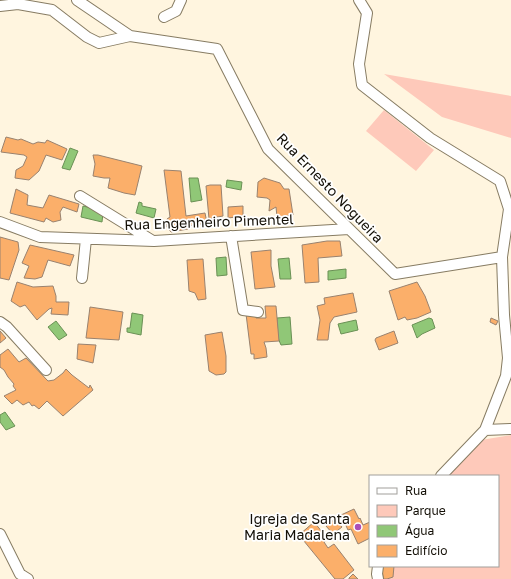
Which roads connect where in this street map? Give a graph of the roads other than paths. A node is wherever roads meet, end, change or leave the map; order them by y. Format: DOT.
graph roads {
  1 [pos="77,0"];
  2 [pos="181,0"];
  3 [pos="359,0"];
  4 [pos="0,6"];
  5 [pos="164,17"];
  6 [pos="130,36"];
  7 [pos="80,196"];
  8 [pos="0,222"];
  9 [pos="349,229"];
  10 [pos="231,236"];
  11 [pos="86,238"];
  12 [pos="154,241"];
  13 [pos="502,257"];
  14 [pos="82,278"];
  15 [pos="258,312"];
  16 [pos="0,322"];
  17 [pos="46,370"];
  18 [pos="511,429"];
  19 [pos="485,430"];
  20 [pos="442,475"];
  21 [pos="0,534"];
  22 [pos="378,567"];
  23 [pos="28,579"];
  24 [pos="378,579"];
  1 -- 6 [label="street, Rua Ernesto Nogueira"];
  2 -- 5 [label="street"];
  3 -- 13 [label="street"];
  4 -- 6 [label="street"];
  6 -- 9 [label="street, Rua Ernesto Nogueira"];
  7 -- 12 [label="street"];
  8 -- 11 [label="street, Rua Engenheiro Pimentel"];
  9 -- 10 [label="street, Rua Engenheiro Pimentel"];
  9 -- 13 [label="street, Rua Ernesto Nogueira"];
  10 -- 12 [label="street, Rua Engenheiro Pimentel"];
  10 -- 15 [label="street"];
  11 -- 12 [label="street, Rua Engenheiro Pimentel"];
  11 -- 14 [label="street"];
  13 -- 19 [label="street"];
  16 -- 17 [label="street"];
  18 -- 19 [label="street"];
  19 -- 20 [label="street"];
  21 -- 23 [label="street"];
  22 -- 24 [label="street"];
}
